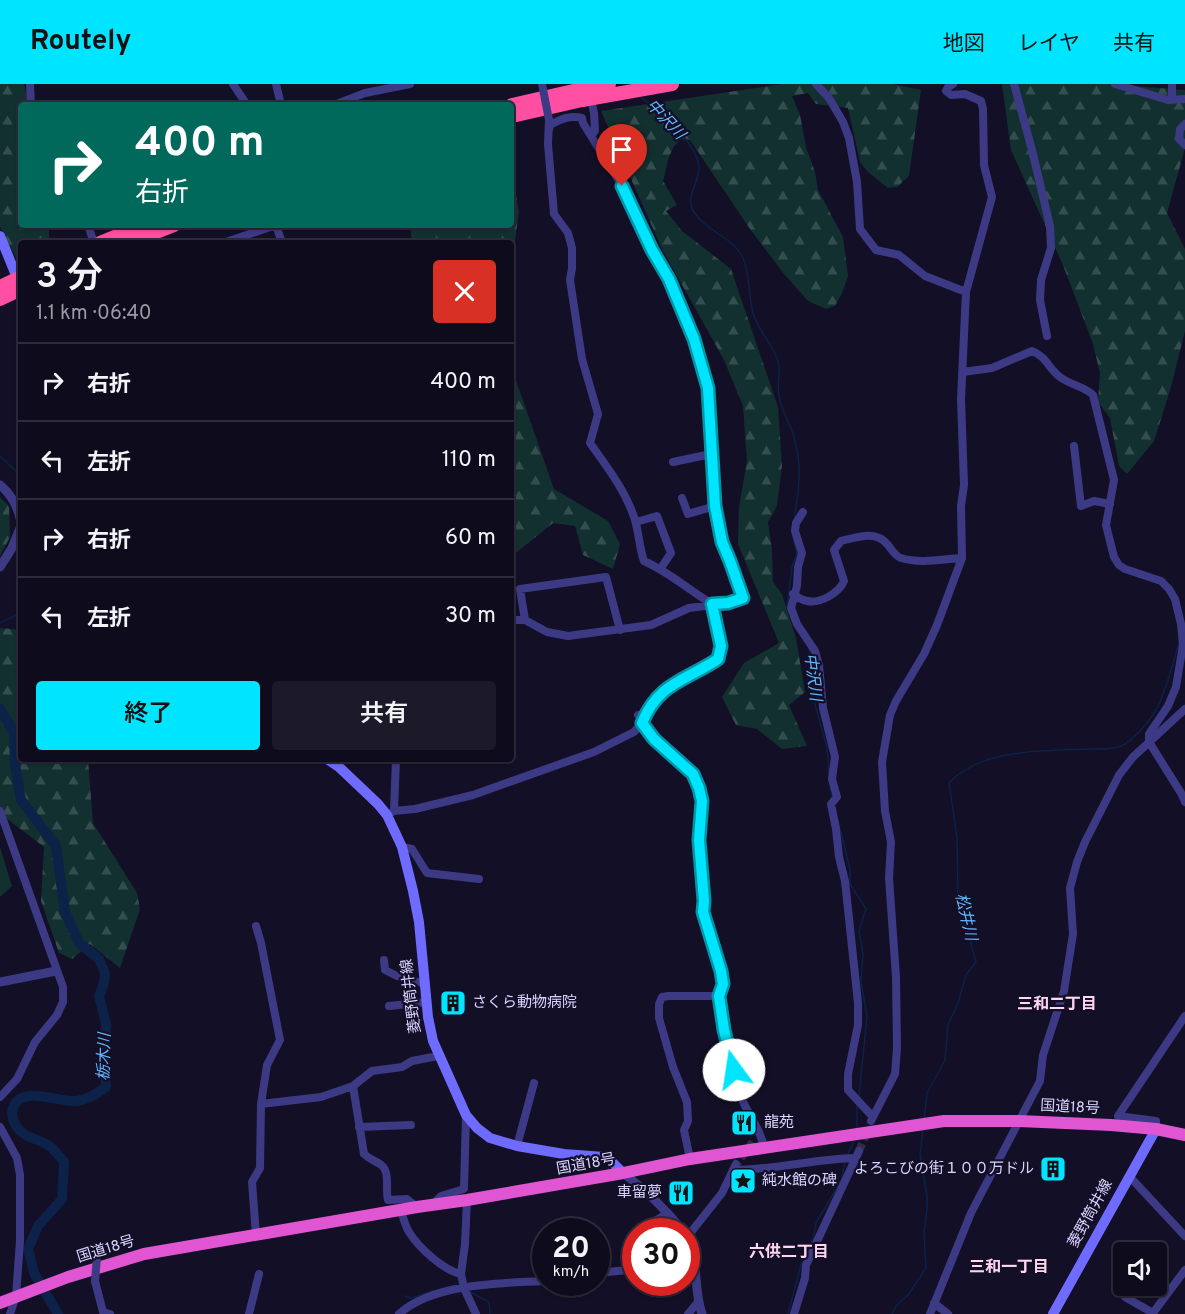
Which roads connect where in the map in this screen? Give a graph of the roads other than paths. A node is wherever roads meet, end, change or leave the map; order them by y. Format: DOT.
graph roads {
  1 [pos="30,84"];
  2 [pos="233,84"];
  3 [pos="276,84"];
  4 [pos="410,84"];
  5 [pos="542,84"];
  6 [pos="609,84"];
  7 [pos="672,84"];
  8 [pos="953,84"];
  9 [pos="1014,84"];
  10 [pos="1115,84"];
  11 [pos="816,85"];
  12 [pos="582,91"];
  13 [pos="1172,91"];
  14 [pos="1185,99"];
  15 [pos="31,102"];
  16 [pos="245,102"];
  17 [pos="279,102"];
  18 [pos="342,102"];
  19 [pos="514,105"];
  20 [pos="514,115"];
  21 [pos="1185,124"];
  22 [pos="591,136"];
  23 [pos="548,144"];
  24 [pos="1185,145"];
  25 [pos="137,228"];
  26 [pos="166,228"];
  27 [pos="267,228"];
  28 [pos="0,236"];
  29 [pos="107,240"];
  30 [pos="136,240"];
  31 [pos="232,240"];
  32 [pos="18,278"];
  33 [pos="18,281"];
  34 [pos="0,287"];
  35 [pos="18,290"];
  36 [pos="966,292"];
  37 [pos="0,299"];
  38 [pos="1047,336"];
  39 [pos="963,372"];
  40 [pos="1074,446"];
  41 [pos="711,454"];
  42 [pos="673,462"];
  43 [pos="0,485"];
  44 [pos="682,498"];
  45 [pos="1110,504"];
  46 [pos="715,506"];
  47 [pos="18,509"];
  48 [pos="803,512"];
  49 [pos="636,522"];
  50 [pos="18,533"];
  51 [pos="962,558"];
  52 [pos="0,567"];
  53 [pos="661,568"];
  54 [pos="793,594"];
  55 [pos="712,604"];
  56 [pos="514,620"];
  57 [pos="525,620"];
  58 [pos="620,630"];
  59 [pos="1185,709"];
  60 [pos="640,719"];
  61 [pos="1149,742"];
  62 [pos="331,762"];
  63 [pos="396,762"];
  64 [pos="1183,792"];
  65 [pos="1185,802"];
  66 [pos="0,811"];
  67 [pos="391,813"];
  68 [pos="402,847"];
  69 [pos="479,879"];
  70 [pos="256,926"];
  71 [pos="384,960"];
  72 [pos="56,971"];
  73 [pos="0,982"];
  74 [pos="425,984"];
  75 [pos="719,996"];
  76 [pos="427,1002"];
  77 [pos="389,1006"];
  78 [pos="1185,1016"];
  79 [pos="438,1056"];
  80 [pos="534,1083"];
  81 [pos="353,1086"];
  82 [pos="0,1097"];
  83 [pos="261,1104"];
  84 [pos="466,1115"];
  85 [pos="1019,1121"];
  86 [pos="411,1125"];
  87 [pos="359,1127"];
  88 [pos="0,1129"];
  89 [pos="1156,1129"];
  90 [pos="760,1132"];
  91 [pos="1185,1136"];
  92 [pos="759,1144"];
  93 [pos="518,1146"];
  94 [pos="690,1159"];
  95 [pos="623,1173"];
  96 [pos="1130,1176"];
  97 [pos="466,1200"];
  98 [pos="433,1205"];
  99 [pos="417,1207"];
  100 [pos="401,1210"];
  101 [pos="668,1213"];
  102 [pos="660,1218"];
  103 [pos="672,1218"];
  104 [pos="700,1220"];
  105 [pos="256,1235"];
  106 [pos="1185,1236"];
  107 [pos="97,1257"];
  108 [pos="1185,1270"];
  109 [pos="259,1274"];
  110 [pos="461,1274"];
  111 [pos="532,1282"];
  112 [pos="464,1288"];
  113 [pos="16,1296"];
  114 [pos="697,1296"];
  115 [pos="1125,1297"];
  116 [pos="698,1302"];
  117 [pos="0,1303"];
  118 [pos="934,1304"];
  119 [pos="10,1314"];
  120 [pos="110,1314"];
  121 [pos="249,1314"];
  122 [pos="399,1314"];
  123 [pos="476,1314"];
  124 [pos="688,1314"];
  125 [pos="702,1314"];
  126 [pos="794,1314"];
  127 [pos="930,1314"];
  128 [pos="948,1314"];
  129 [pos="1053,1314"];
  1 -- 15 [label="street"];
  2 -- 16 [label="street"];
  3 -- 17 [label="street"];
  4 -- 18 [label="street"];
  5 -- 23 [label="street, bridge"];
  6 -- 12 [label="highway, bridge"];
  7 -- 12 [label="highway, bridge"];
  8 -- 36 [label="street"];
  9 -- 38 [label="street"];
  10 -- 13 [label="street"];
  11 -- 36 [label="street"];
  12 -- 19 [label="highway"];
  12 -- 20 [label="highway"];
  12 -- 22 [label="street"];
  13 -- 14 [label="street"];
  21 -- 24 [label="street"];
  22 -- 23 [label="street"];
  22 -- 41 [label="street"];
  23 -- 49 [label="street"];
  25 -- 29 [label="highway"];
  26 -- 30 [label="highway"];
  27 -- 31 [label="street"];
  28 -- 33 [label="main road"];
  32 -- 34 [label="highway, bridge"];
  35 -- 37 [label="highway"];
  36 -- 39 [label="street"];
  39 -- 45 [label="street"];
  39 -- 51 [label="street"];
  40 -- 45 [label="street"];
  41 -- 42 [label="street"];
  41 -- 46 [label="street"];
  43 -- 47 [label="street"];
  44 -- 46 [label="street"];
  45 -- 61 [label="street"];
  46 -- 55 [label="street"];
  48 -- 54 [label="street"];
  49 -- 53 [label="street"];
  49 -- 53 [label="street"];
  50 -- 52 [label="street"];
  51 -- 54 [label="street"];
  51 -- 54 [label="street"];
  53 -- 55 [label="street"];
  55 -- 58 [label="street"];
  55 -- 60 [label="street"];
  56 -- 57 [label="street"];
  57 -- 58 [label="street"];
  57 -- 58 [label="street"];
  59 -- 61 [label="street"];
  60 -- 67 [label="street"];
  60 -- 75 [label="street"];
  61 -- 64 [label="street"];
  61 -- 85 [label="street"];
  62 -- 67 [label="main road, 菱野筒井線"];
  63 -- 67 [label="street"];
  64 -- 65 [label="street"];
  66 -- 72 [label="street"];
  67 -- 68 [label="main road, 菱野筒井線"];
  68 -- 69 [label="street"];
  68 -- 74 [label="main road, 菱野筒井線"];
  70 -- 83 [label="street"];
  71 -- 74 [label="street"];
  72 -- 73 [label="street"];
  72 -- 82 [label="street"];
  74 -- 76 [label="main road, 菱野筒井線"];
  75 -- 90 [label="street"];
  75 -- 94 [label="street"];
  76 -- 77 [label="street"];
  76 -- 79 [label="main road, 菱野筒井線"];
  78 -- 89 [label="street"];
  79 -- 81 [label="street"];
  79 -- 84 [label="main road, 菱野筒井線"];
  80 -- 93 [label="street"];
  81 -- 83 [label="street"];
  81 -- 87 [label="street"];
  83 -- 105 [label="street"];
  84 -- 93 [label="main road, 菱野筒井線"];
  84 -- 98 [label="street"];
  85 -- 89 [label="highway, 国道18号"];
  85 -- 92 [label="highway, 国道18号"];
  85 -- 118 [label="street"];
  86 -- 87 [label="street"];
  87 -- 99 [label="street"];
  88 -- 113 [label="street"];
  89 -- 91 [label="highway, 国道18号"];
  89 -- 96 [label="main road, 菱野筒井線"];
  90 -- 92 [label="street"];
  90 -- 92 [label="street"];
  92 -- 94 [label="highway, 国道18号"];
  93 -- 95 [label="main road, 菱野筒井線"];
  94 -- 95 [label="highway, 国道18号"];
  95 -- 97 [label="highway, 国道18号"];
  95 -- 101 [label="street"];
  96 -- 106 [label="street"];
  96 -- 129 [label="main road, 菱野筒井線"];
  97 -- 98 [label="highway, 国道18号"];
  97 -- 110 [label="street"];
  98 -- 99 [label="highway, 国道18号"];
  99 -- 100 [label="highway, 国道18号"];
  100 -- 105 [label="highway, 国道18号"];
  100 -- 110 [label="street"];
  101 -- 102 [label="street"];
  101 -- 103 [label="street"];
  104 -- 126 [label="street"];
  105 -- 113 [label="highway, 国道18号"];
  107 -- 120 [label="street, bridge"];
  108 -- 115 [label="street"];
  109 -- 121 [label="street"];
  110 -- 112 [label="street"];
  111 -- 112 [label="street"];
  112 -- 122 [label="street"];
  112 -- 123 [label="street"];
  113 -- 117 [label="highway, 国道18号"];
  113 -- 119 [label="street"];
  114 -- 116 [label="street"];
  116 -- 124 [label="street"];
  116 -- 125 [label="street"];
  118 -- 127 [label="street"];
  118 -- 128 [label="street"];
}
